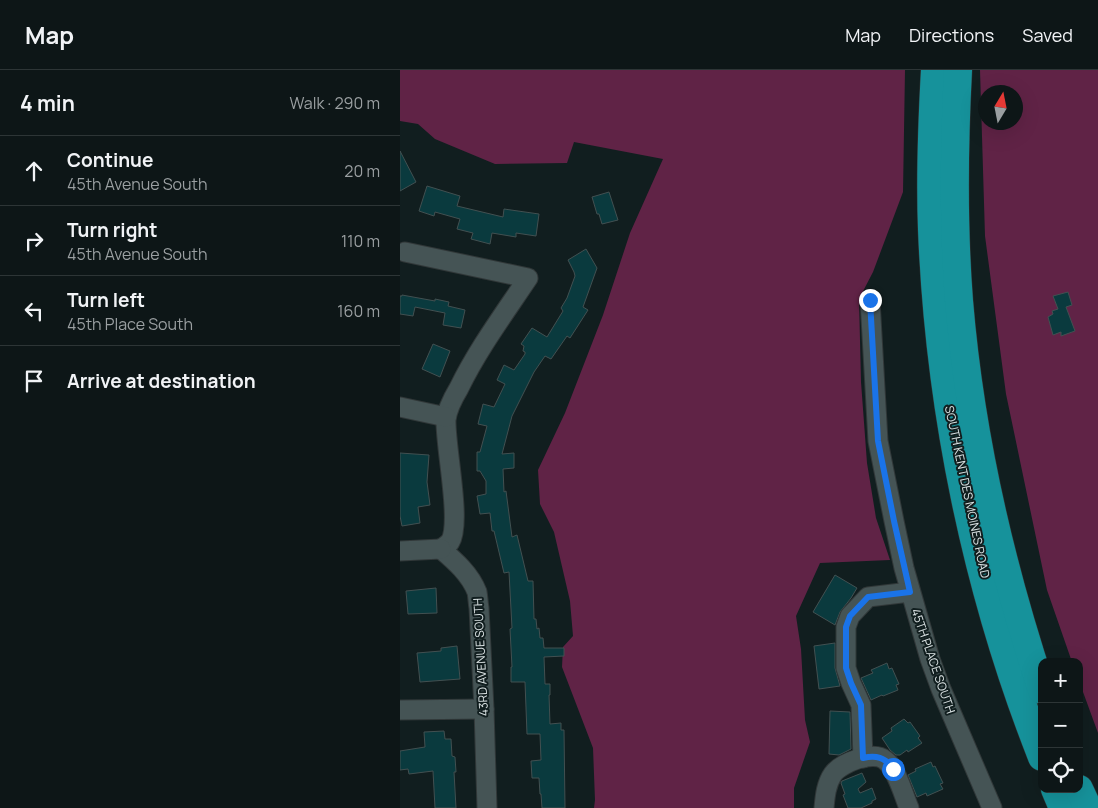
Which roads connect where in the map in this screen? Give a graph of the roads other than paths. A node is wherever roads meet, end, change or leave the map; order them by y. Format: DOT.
graph roads {
  1 [pos="935,70"];
  2 [pos="958,70"];
  3 [pos="405,252"];
  4 [pos="870,300"];
  5 [pos="400,407"];
  6 [pos="446,417"];
  7 [pos="441,549"];
  8 [pos="400,551"];
  9 [pos="910,592"];
  10 [pos="1038,677"];
  11 [pos="484,709"];
  12 [pos="400,710"];
  13 [pos="1039,748"];
  14 [pos="863,758"];
  15 [pos="1057,793"];
  16 [pos="1081,793"];
  17 [pos="486,808"];
  18 [pos="824,808"];
  19 [pos="909,808"];
  20 [pos="992,808"];
  21 [pos="1063,808"];
  22 [pos="1088,808"];
  1 -- 13 [label="highway, SOUTH KENT DES MOINES ROAD"];
  2 -- 10 [label="highway, SOUTH KENT DES MOINES ROAD"];
  3 -- 6 [label="street"];
  4 -- 9 [label="street, 45TH PLACE SOUTH"];
  5 -- 6 [label="street"];
  6 -- 7 [label="street"];
  7 -- 8 [label="street"];
  7 -- 11 [label="street, 43RD AVENUE SOUTH"];
  9 -- 14 [label="street"];
  9 -- 20 [label="street, 45TH PLACE SOUTH"];
  11 -- 12 [label="street"];
  11 -- 17 [label="street, 43RD AVENUE SOUTH"];
  14 -- 18 [label="street"];
  14 -- 19 [label="street"];
  15 -- 21 [label="highway"];
  16 -- 22 [label="highway"];
}
